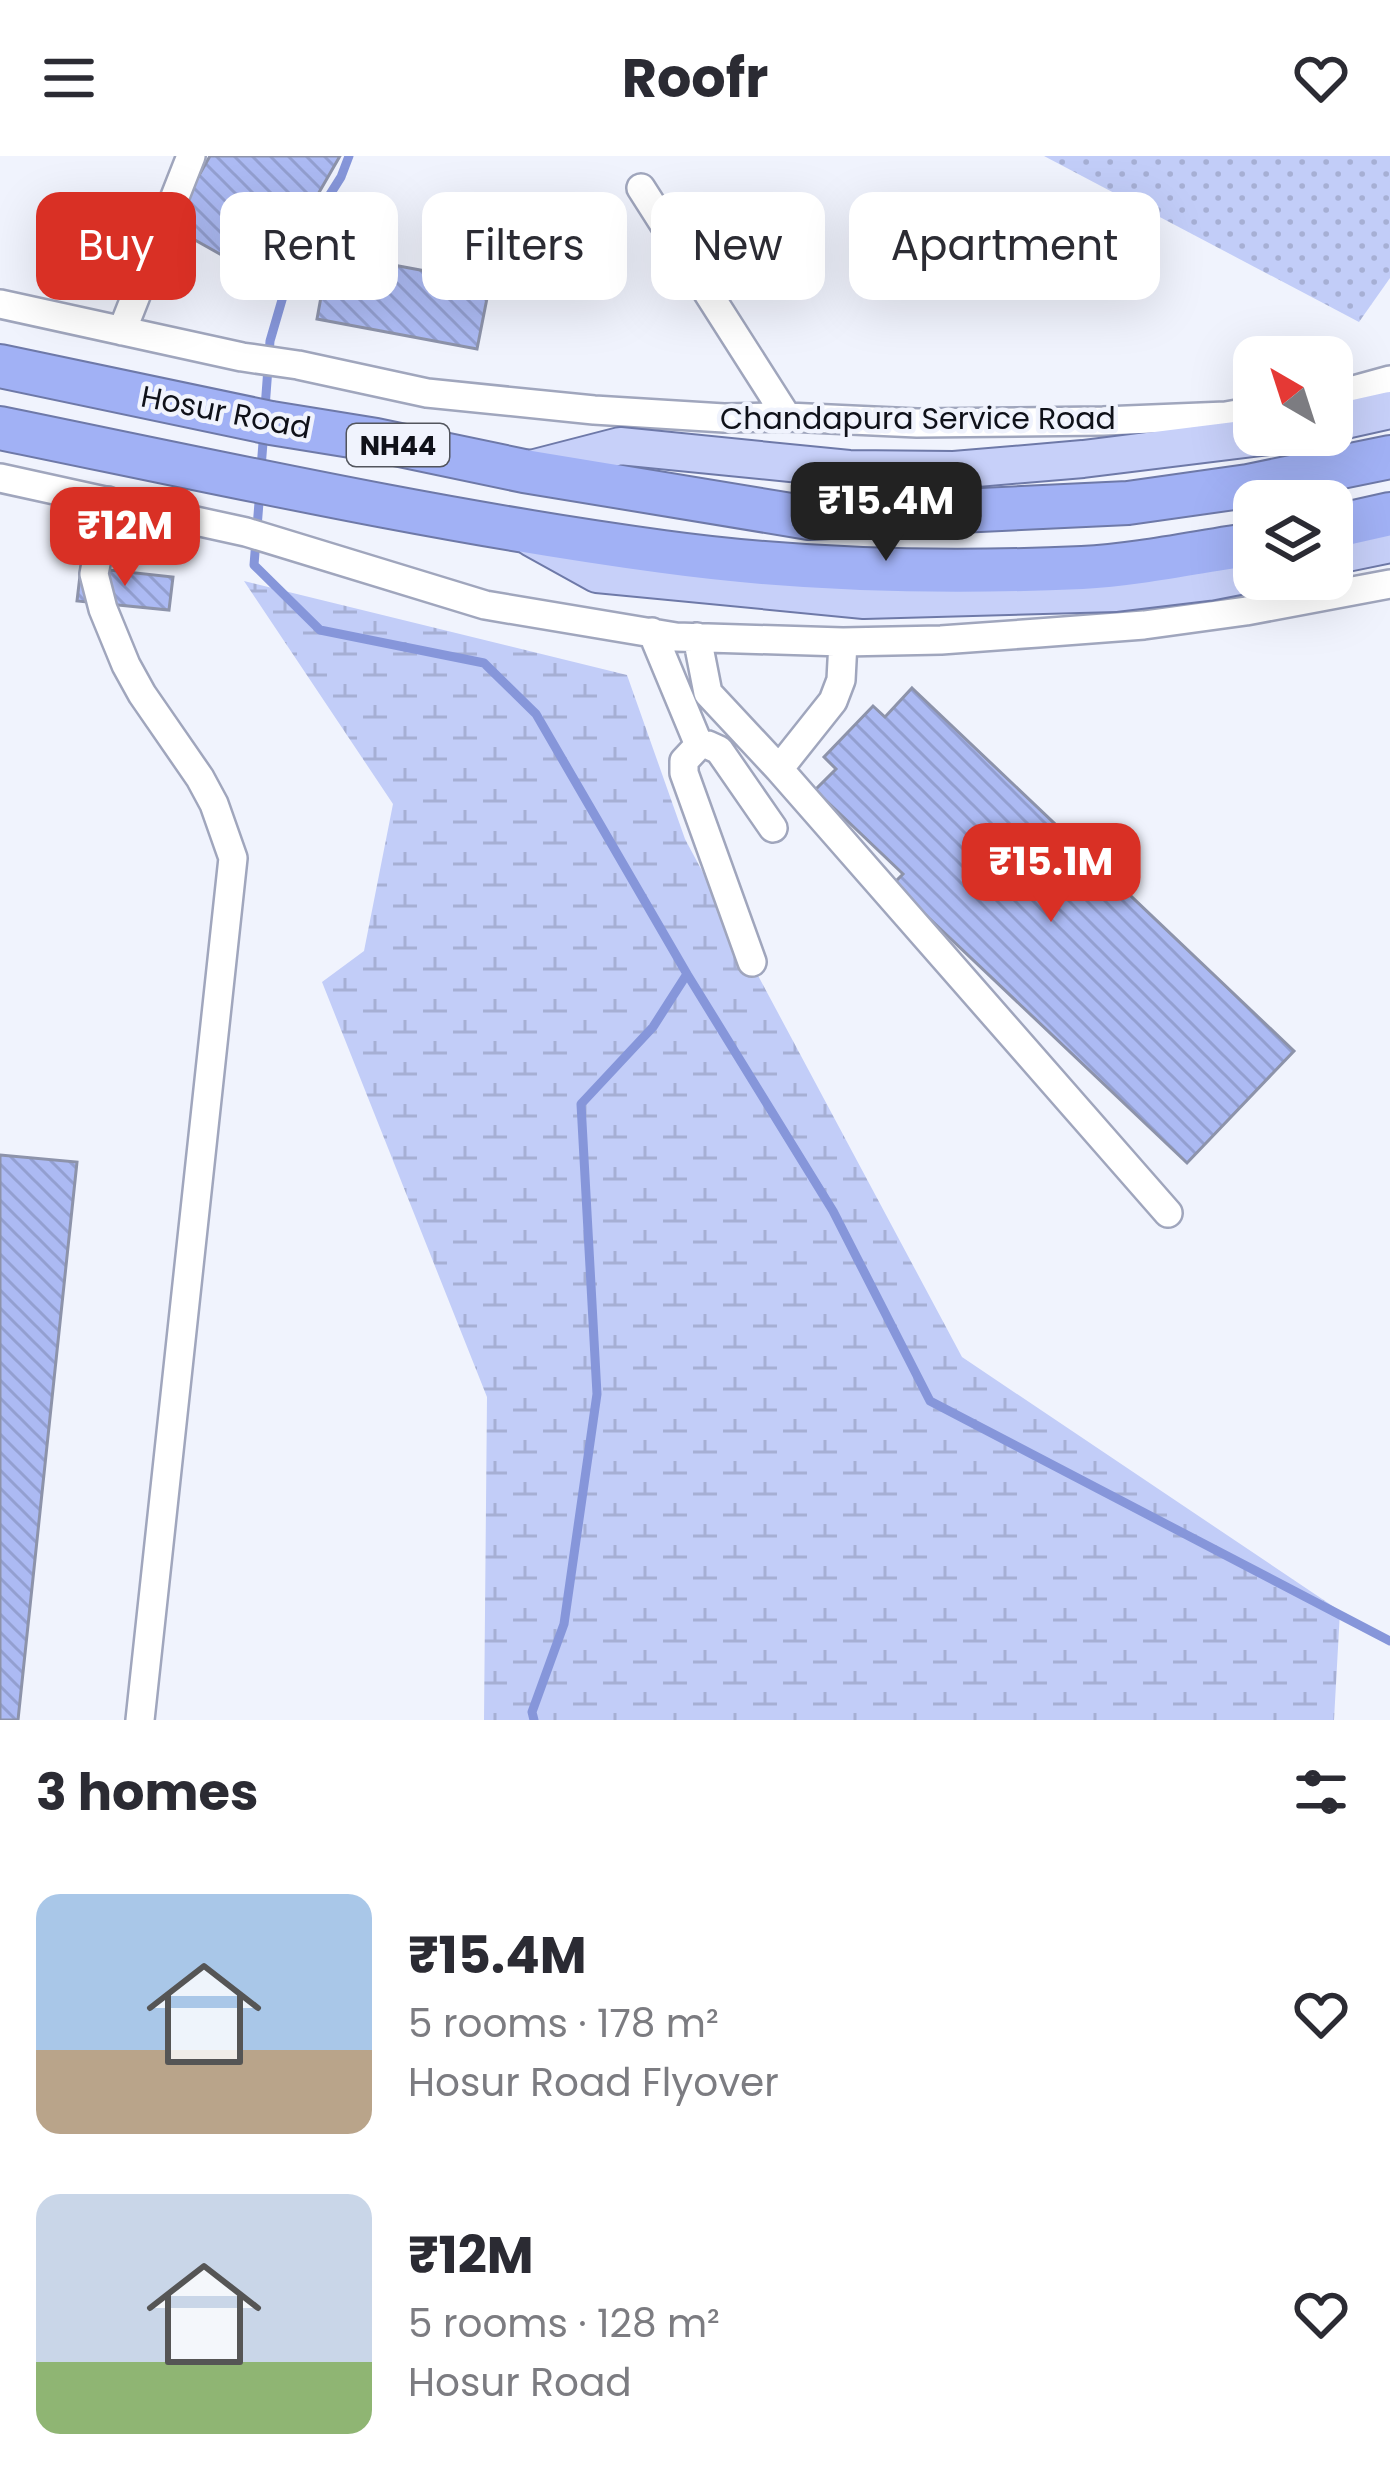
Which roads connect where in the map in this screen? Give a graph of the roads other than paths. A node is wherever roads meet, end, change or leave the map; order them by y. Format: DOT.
graph roads {
  1 [pos="191,156"];
  2 [pos="641,188"];
  3 [pos="0,304"];
  4 [pos="122,331"];
  5 [pos="0,366"];
  6 [pos="1390,380"];
  7 [pos="1353,390"];
  8 [pos="1390,410"];
  9 [pos="1233,415"];
  10 [pos="787,417"];
  11 [pos="1353,418"];
  12 [pos="0,428"];
  13 [pos="1233,440"];
  14 [pos="1390,457"];
  15 [pos="524,471"];
  16 [pos="0,478"];
  17 [pos="108,501"];
  18 [pos="1390,514"];
  19 [pos="1353,522"];
  20 [pos="517,530"];
  21 [pos="1390,544"];
  22 [pos="1233,547"];
  23 [pos="1353,552"];
  24 [pos="1233,577"];
  25 [pos="1390,584"];
  26 [pos="652,632"];
  27 [pos="697,637"];
  28 [pos="843,642"];
  29 [pos="699,745"];
  30 [pos="779,769"];
  31 [pos="773,828"];
  32 [pos="752,962"];
  33 [pos="1168,1213"];
  34 [pos="140,1720"];
  1 -- 4 [label="street"];
  2 -- 10 [label="street"];
  3 -- 4 [label="street"];
  4 -- 10 [label="street, Chandapura Service Road"];
  5 -- 15 [label="highway, Hosur Road / NH44"];
  6 -- 7 [label="street"];
  8 -- 11 [label="main road"];
  9 -- 10 [label="street, Chandapura Service Road"];
  12 -- 20 [label="highway, Hosur Road / NH44"];
  13 -- 15 [label="main road"];
  14 -- 15 [label="highway, NH44"];
  16 -- 17 [label="street"];
  17 -- 26 [label="street"];
  17 -- 34 [label="street"];
  18 -- 19 [label="highway"];
  20 -- 22 [label="highway, NH44"];
  20 -- 24 [label="main road"];
  21 -- 23 [label="main road"];
  25 -- 28 [label="street"];
  26 -- 27 [label="street"];
  26 -- 29 [label="street"];
  27 -- 28 [label="street"];
  27 -- 30 [label="street"];
  28 -- 30 [label="street"];
  29 -- 31 [label="street"];
  29 -- 32 [label="street"];
  30 -- 33 [label="street"];
}
